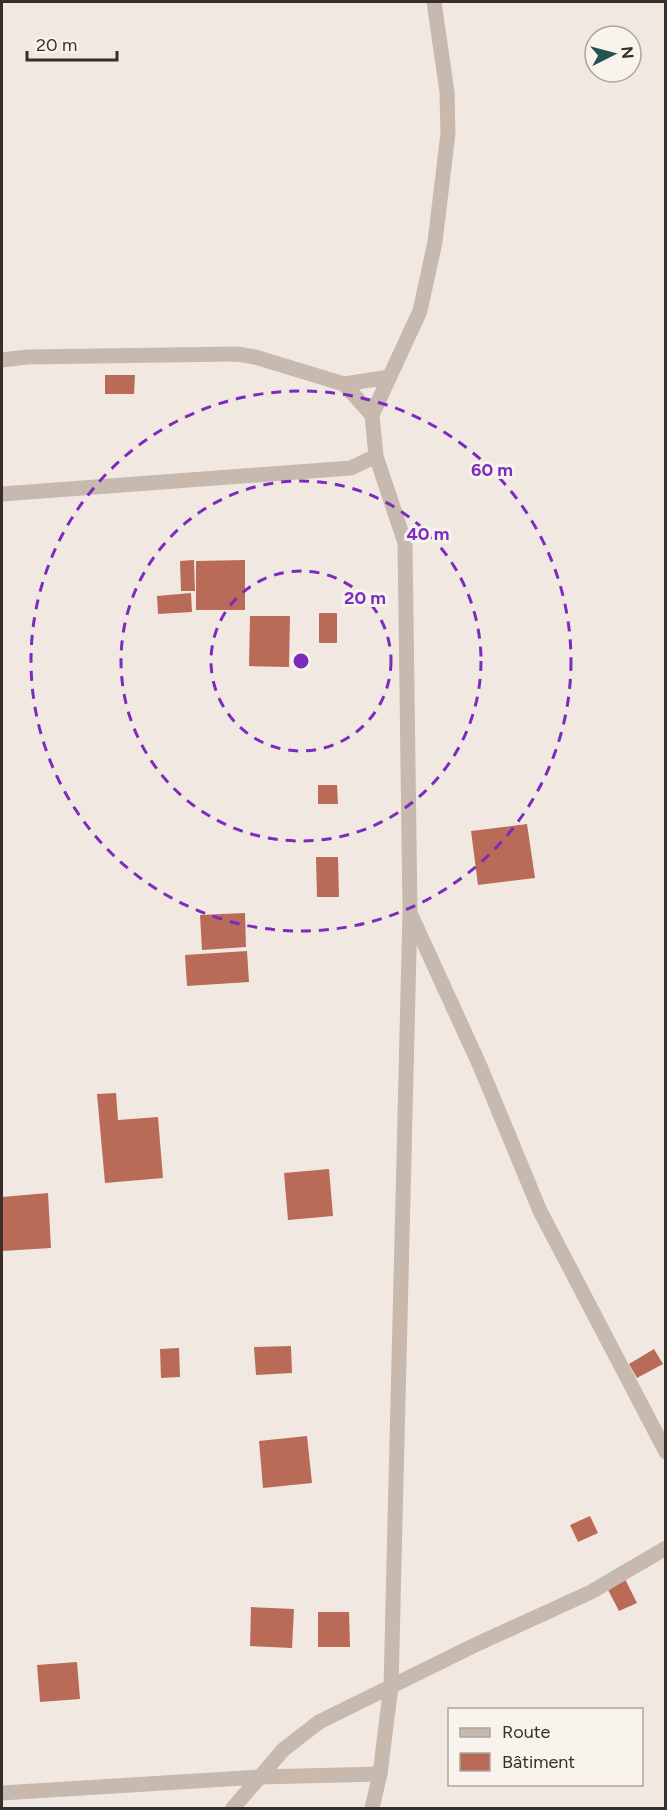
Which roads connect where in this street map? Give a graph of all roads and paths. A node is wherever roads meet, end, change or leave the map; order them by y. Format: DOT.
graph roads {
  1 [pos="434,2"];
  2 [pos="2,360"];
  3 [pos="390,377"];
  4 [pos="344,384"];
  5 [pos="372,415"];
  6 [pos="376,456"];
  7 [pos="2,494"];
  8 [pos="410,912"];
  9 [pos="666,1452"];
  10 [pos="666,1548"];
  11 [pos="392,1686"];
  12 [pos="380,1774"];
  13 [pos="260,1777"];
  14 [pos="2,1793"];
  15 [pos="233,1809"];
  16 [pos="372,1809"];
  1 -- 3 [label="street"];
  2 -- 4 [label="street"];
  3 -- 4 [label="street"];
  3 -- 5 [label="street"];
  4 -- 5 [label="street"];
  5 -- 6 [label="street"];
  6 -- 7 [label="street"];
  6 -- 8 [label="street"];
  8 -- 9 [label="street"];
  8 -- 11 [label="street"];
  10 -- 11 [label="street"];
  11 -- 12 [label="street"];
  11 -- 13 [label="street"];
  12 -- 13 [label="street"];
  12 -- 16 [label="street"];
  13 -- 14 [label="street"];
  13 -- 15 [label="street"];
}
